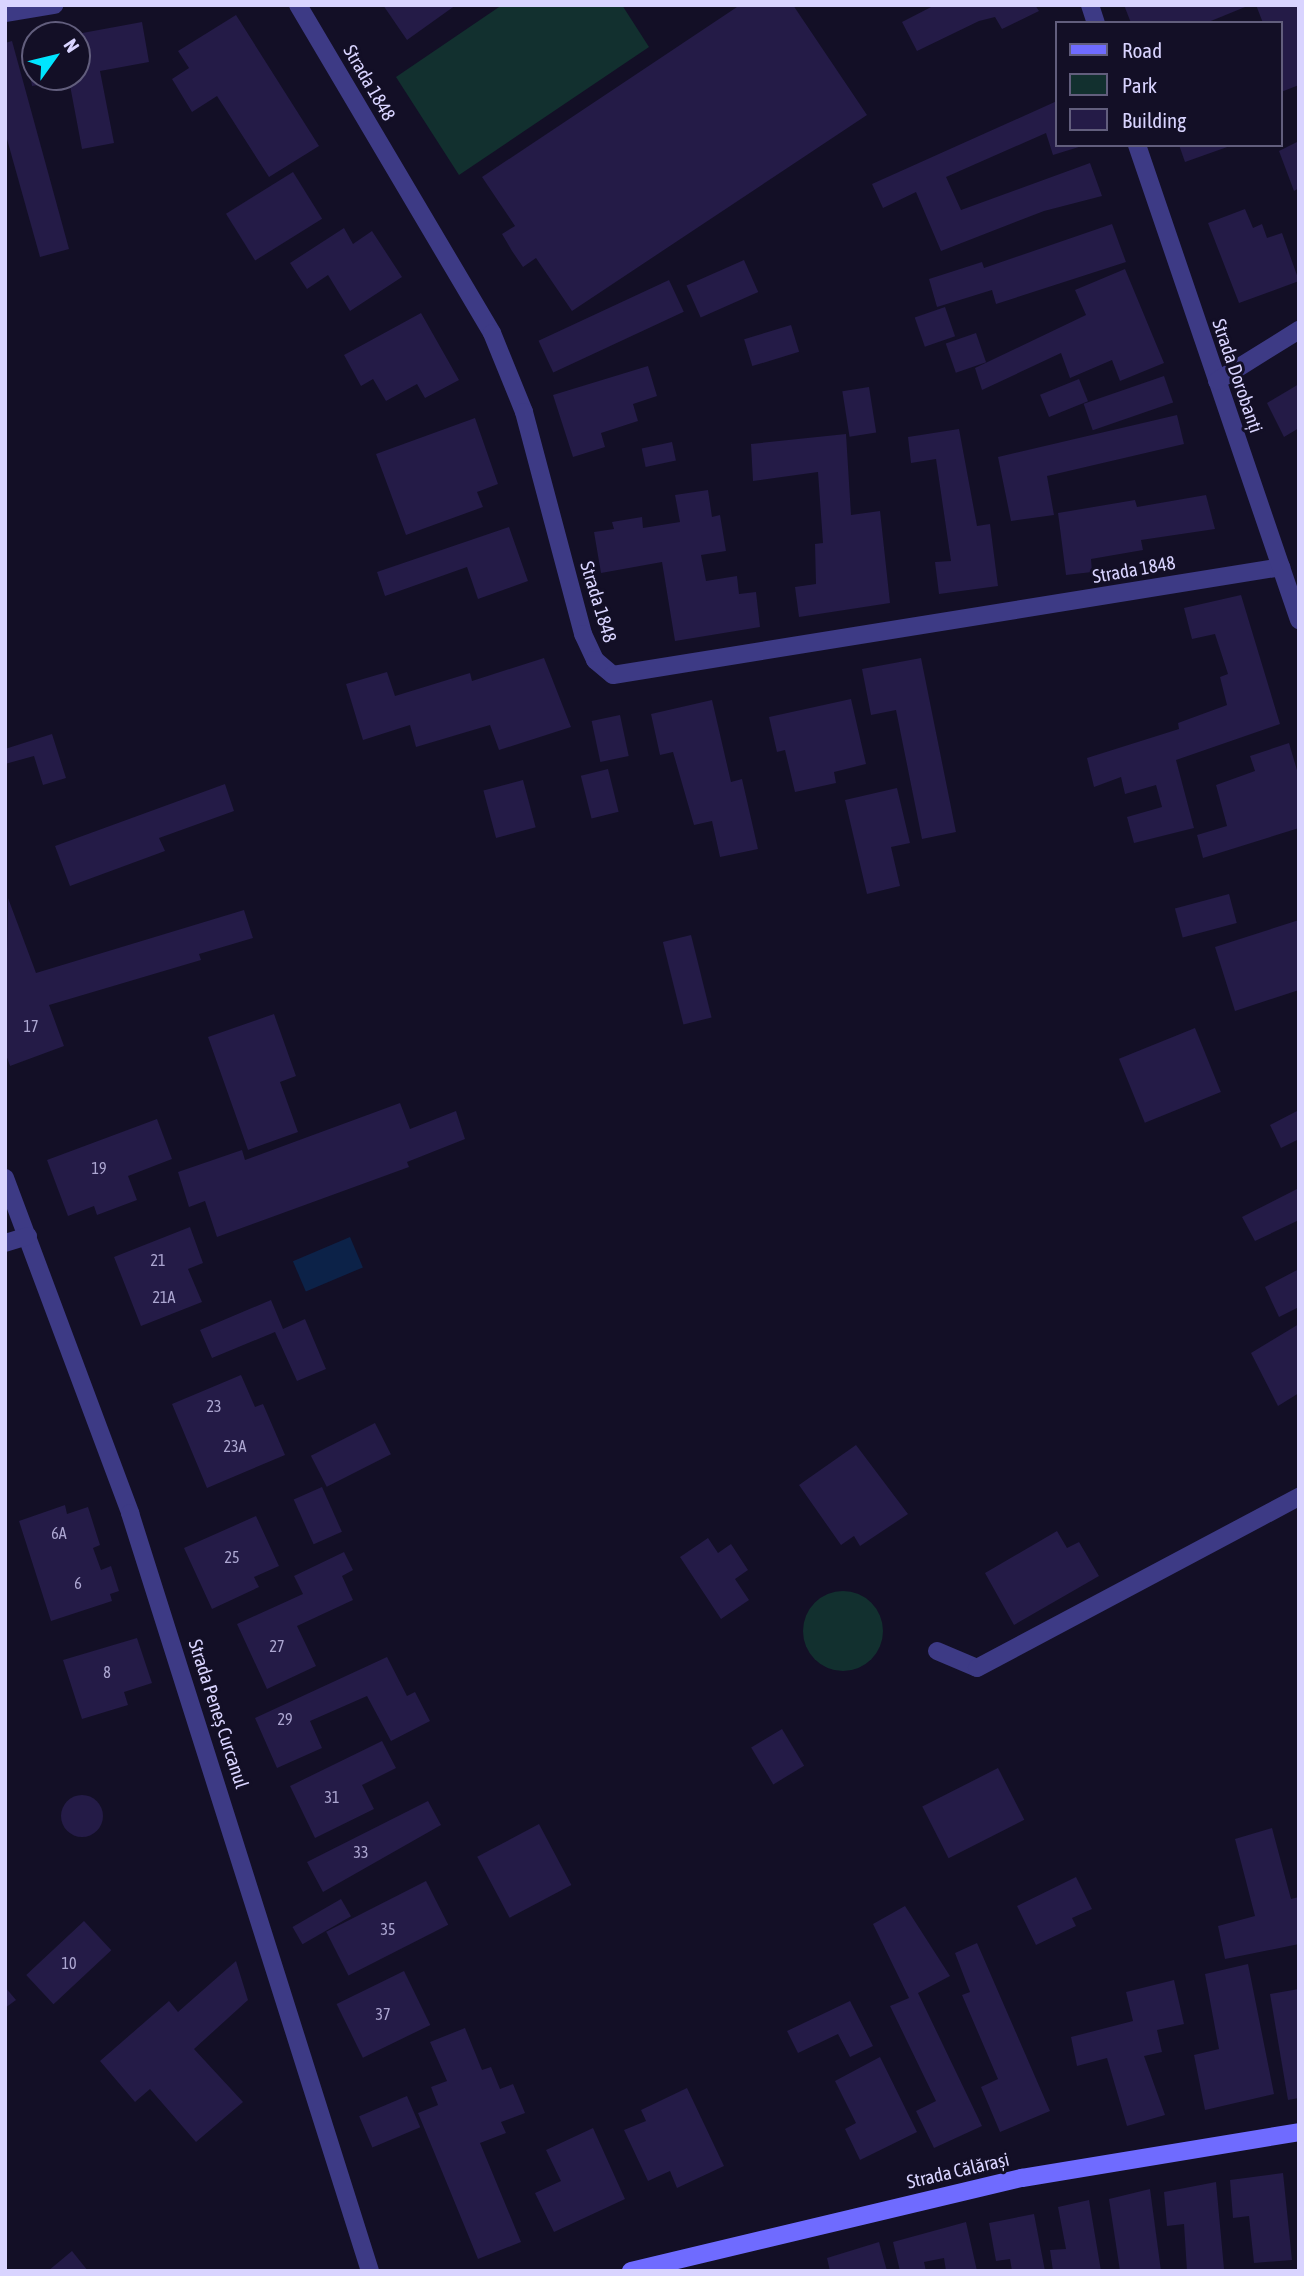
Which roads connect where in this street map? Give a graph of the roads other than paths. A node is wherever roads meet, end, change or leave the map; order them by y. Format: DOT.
graph roads {
  1 [pos="54,5"];
  2 [pos="298,5"];
  3 [pos="5,13"];
  4 [pos="1138,147"];
  5 [pos="1299,330"];
  6 [pos="1217,381"];
  7 [pos="1281,567"];
  8 [pos="1299,620"];
  9 [pos="5,1178"];
  10 [pos="28,1236"];
  11 [pos="5,1243"];
  12 [pos="1299,1497"];
  13 [pos="937,1651"];
  14 [pos="1299,2132"];
  15 [pos="370,2271"];
  16 [pos="631,2271"];
  1 -- 3 [label="street"];
  2 -- 7 [label="street, Strada 1848"];
  4 -- 6 [label="street, Strada Dorobanți"];
  5 -- 6 [label="street"];
  6 -- 7 [label="street, Strada Dorobanți"];
  7 -- 8 [label="street, Strada Dorobanți"];
  9 -- 10 [label="street, Strada Peneș Curcanul"];
  10 -- 11 [label="street"];
  10 -- 15 [label="street, Strada Peneș Curcanul"];
  12 -- 13 [label="street"];
  14 -- 16 [label="main road, Strada Călărași"];
}
